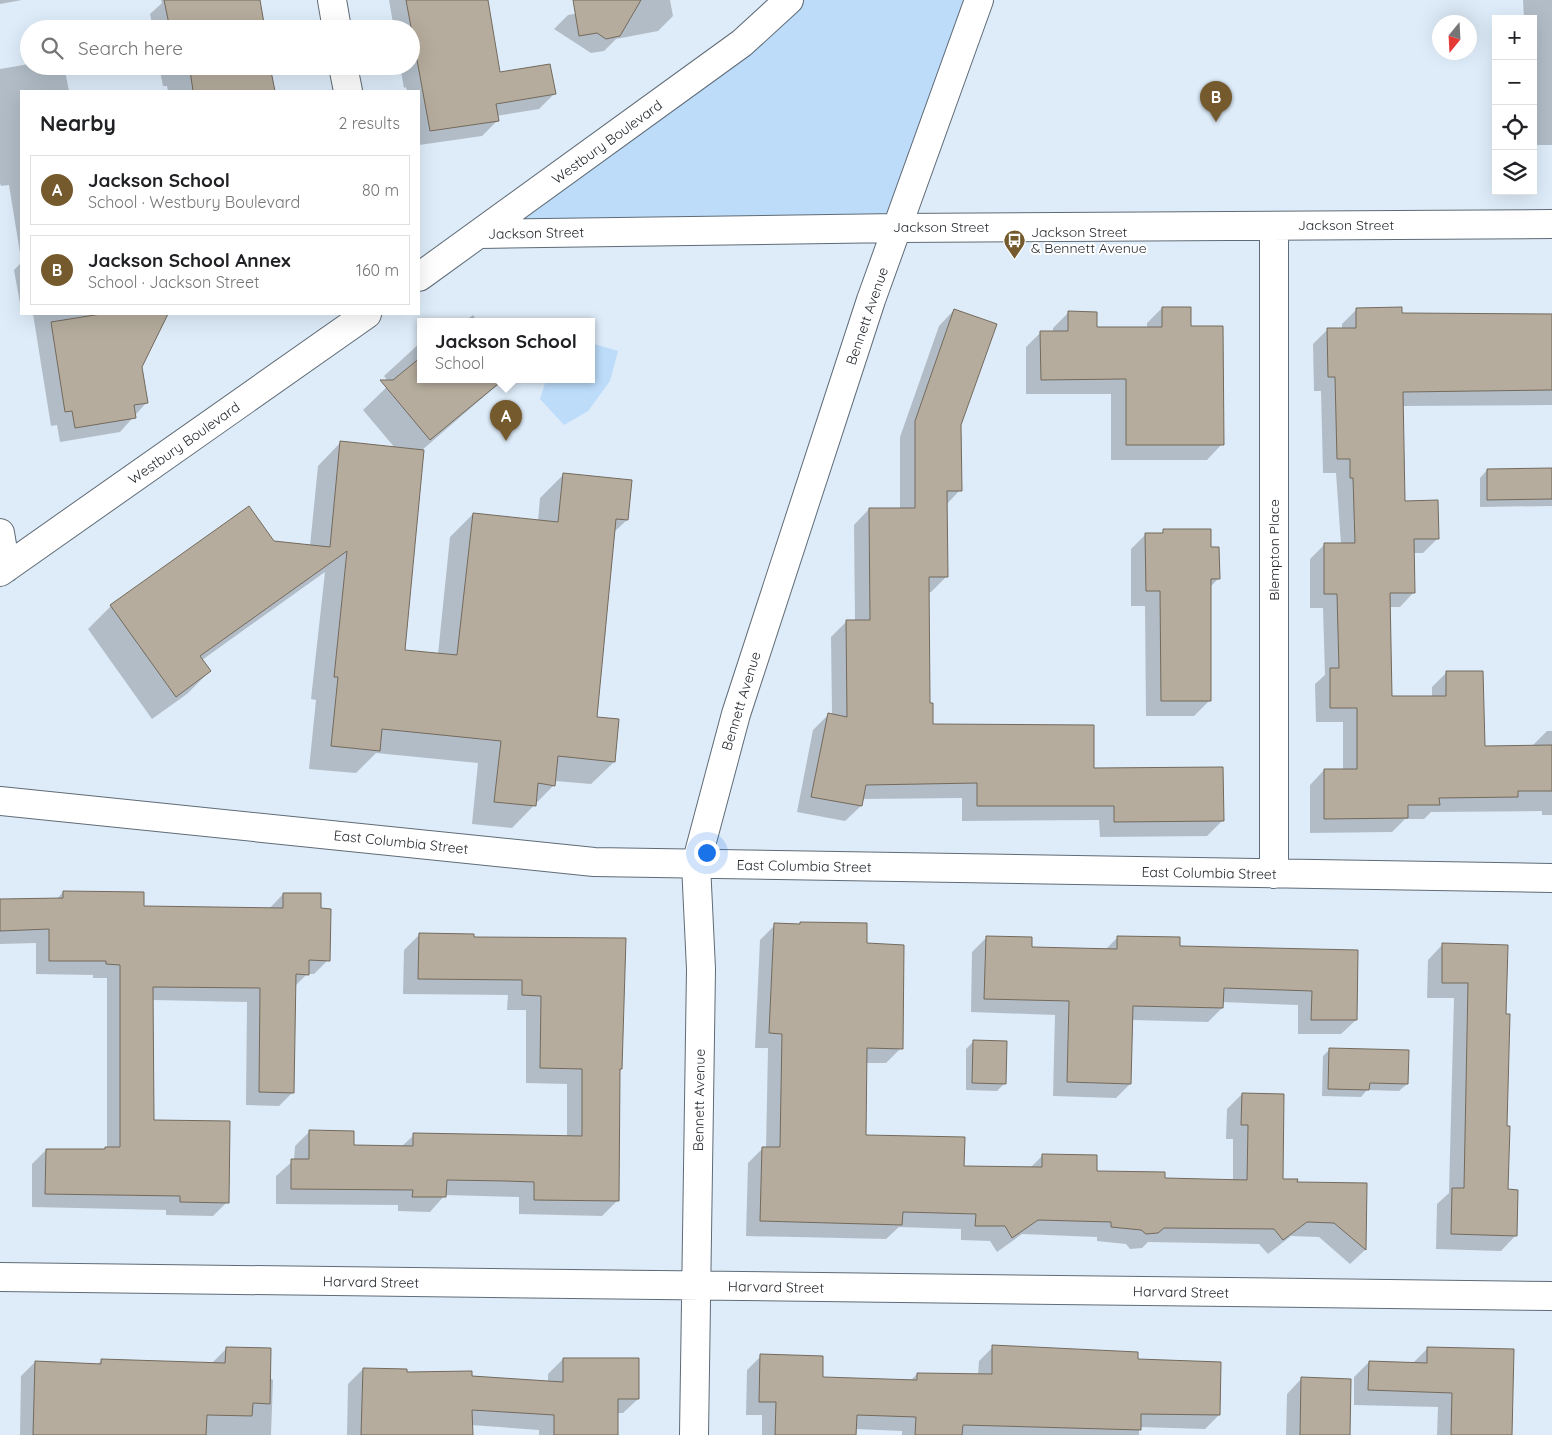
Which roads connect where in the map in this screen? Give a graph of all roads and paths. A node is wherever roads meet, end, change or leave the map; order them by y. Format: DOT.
graph roads {
  1 [pos="332,0"];
  2 [pos="789,0"];
  3 [pos="979,0"];
  4 [pos="763,10"];
  5 [pos="335,20"];
  6 [pos="345,75"];
  7 [pos="348,90"];
  8 [pos="1552,224"];
  9 [pos="1274,226"];
  10 [pos="898,228"];
  11 [pos="480,234"];
  12 [pos="420,276"];
  13 [pos="366,315"];
  14 [pos="0,533"];
  15 [pos="3,570"];
  16 [pos="0,801"];
  17 [pos="696,864"];
  18 [pos="1274,874"];
  19 [pos="1552,878"];
  20 [pos="0,1277"];
  21 [pos="696,1286"];
  22 [pos="1552,1296"];
  23 [pos="694,1435"];
  1 -- 5 [label="street"];
  2 -- 4 [label="street, Westbury Boulevard"];
  3 -- 10 [label="street, Bennett Avenue"];
  4 -- 11 [label="street, Westbury Boulevard"];
  6 -- 7 [label="street"];
  8 -- 9 [label="street, Jackson Street"];
  9 -- 10 [label="street, Jackson Street"];
  9 -- 18 [label="street, Blempton Place"];
  10 -- 11 [label="street, Jackson Street"];
  10 -- 17 [label="street, Bennett Avenue"];
  11 -- 12 [label="street, Westbury Boulevard"];
  13 -- 15 [label="street, Westbury Boulevard"];
  14 -- 15 [label="street"];
  16 -- 17 [label="street, East Columbia Street"];
  17 -- 18 [label="street, East Columbia Street"];
  17 -- 21 [label="street, Bennett Avenue"];
  18 -- 19 [label="street, East Columbia Street"];
  20 -- 21 [label="street, Harvard Street"];
  21 -- 22 [label="street, Harvard Street"];
  21 -- 23 [label="street, Bennett Avenue"];
}
